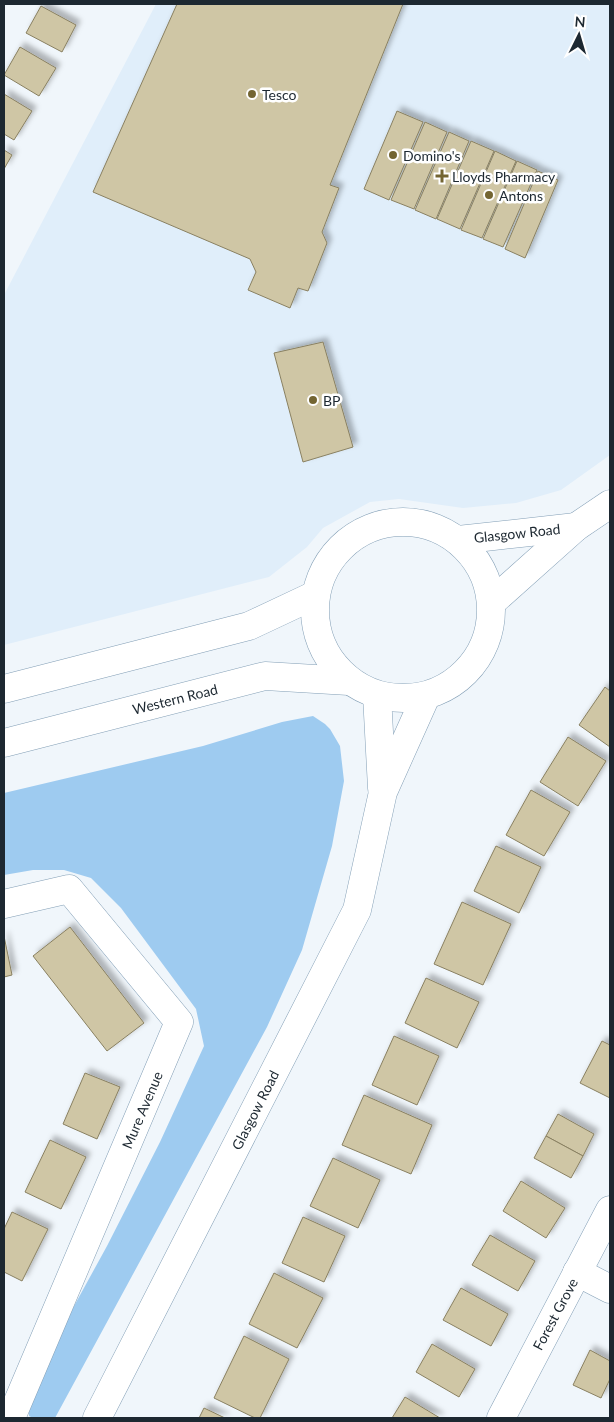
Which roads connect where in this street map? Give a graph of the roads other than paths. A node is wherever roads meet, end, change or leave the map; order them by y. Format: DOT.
graph roads {
  1 [pos="610,504"];
  2 [pos="576,526"];
  3 [pos="458,540"];
  4 [pos="315,595"];
  5 [pos="492,602"];
  6 [pos="349,681"];
  7 [pos="4,689"];
  8 [pos="377,695"];
  9 [pos="426,696"];
  10 [pos="4,743"];
  11 [pos="383,792"];
  12 [pos="4,904"];
  13 [pos="610,1210"];
  14 [pos="577,1272"];
  15 [pos="610,1289"];
  16 [pos="4,1414"];
  17 [pos="11,1418"];
  18 [pos="97,1418"];
  19 [pos="500,1418"];
  1 -- 2 [label="main road, Glasgow Road"];
  2 -- 3 [label="main road, Glasgow Road"];
  2 -- 5 [label="main road, Glasgow Road"];
  3 -- 4 [label="main road"];
  3 -- 5 [label="main road"];
  4 -- 6 [label="main road"];
  4 -- 7 [label="main road"];
  5 -- 9 [label="main road"];
  6 -- 8 [label="main road"];
  6 -- 10 [label="main road, Western Road"];
  8 -- 9 [label="main road"];
  8 -- 11 [label="main road, Glasgow Road"];
  9 -- 11 [label="main road, Glasgow Road"];
  11 -- 18 [label="main road, Glasgow Road"];
  12 -- 17 [label="main road, Mure Avenue"];
  13 -- 14 [label="main road, Forest Grove"];
  14 -- 15 [label="main road"];
  14 -- 19 [label="main road, Forest Grove"];
  16 -- 17 [label="main road"];
}
